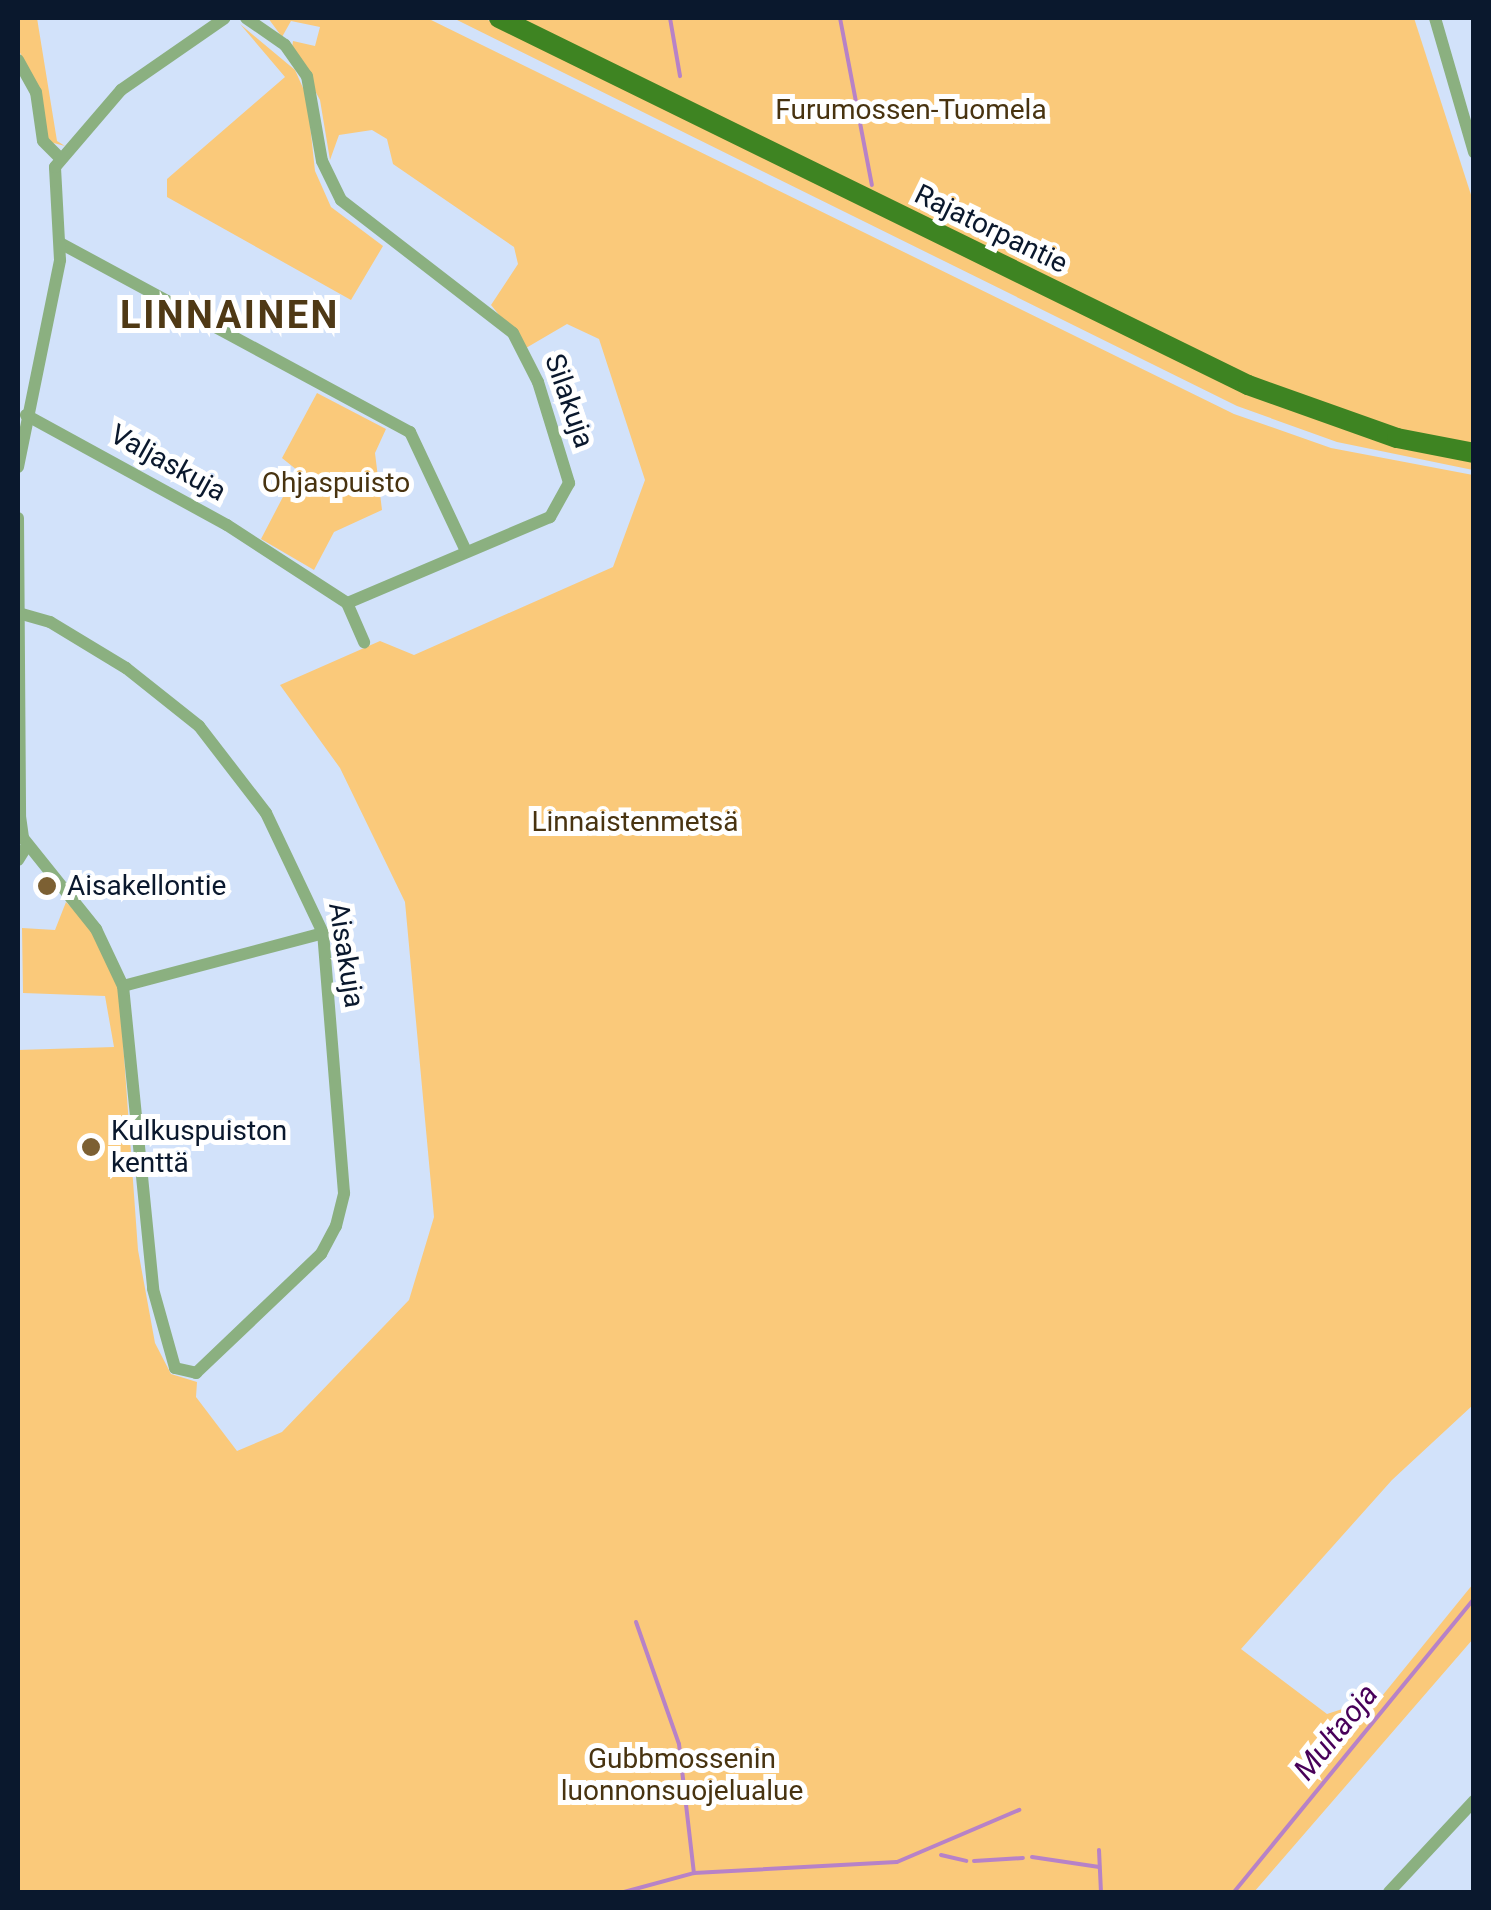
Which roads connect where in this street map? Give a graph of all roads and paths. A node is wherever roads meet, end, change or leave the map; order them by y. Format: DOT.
graph roads {
  1 [pos="225,18"];
  2 [pos="246,18"];
  3 [pos="499,18"];
  4 [pos="1435,18"];
  5 [pos="18,60"];
  6 [pos="1468,110"];
  7 [pos="1474,152"];
  8 [pos="60,158"];
  9 [pos="60,243"];
  10 [pos="26,415"];
  11 [pos="1474,453"];
  12 [pos="18,467"];
  13 [pos="18,518"];
  14 [pos="466,550"];
  15 [pos="348,603"];
  16 [pos="19,614"];
  17 [pos="364,642"];
  18 [pos="22,853"];
  19 [pos="324,933"];
  20 [pos="123,986"];
  21 [pos="1474,1801"];
  22 [pos="1389,1892"];
  1 -- 8 [label="street"];
  2 -- 14 [label="street, Silakuja"];
  3 -- 11 [label="main road, Rajatorpantie"];
  4 -- 6 [label="street"];
  5 -- 8 [label="street"];
  6 -- 7 [label="street"];
  8 -- 9 [label="street"];
  9 -- 10 [label="street"];
  9 -- 14 [label="street"];
  10 -- 12 [label="street"];
  10 -- 15 [label="street, Valjaskuja"];
  13 -- 16 [label="street"];
  14 -- 15 [label="street, Silakuja"];
  15 -- 17 [label="street"];
  16 -- 18 [label="street"];
  16 -- 19 [label="street, Aisakuja"];
  18 -- 20 [label="street"];
  19 -- 20 [label="street"];
  19 -- 20 [label="street, Aisakuja"];
  21 -- 22 [label="street"];
}
